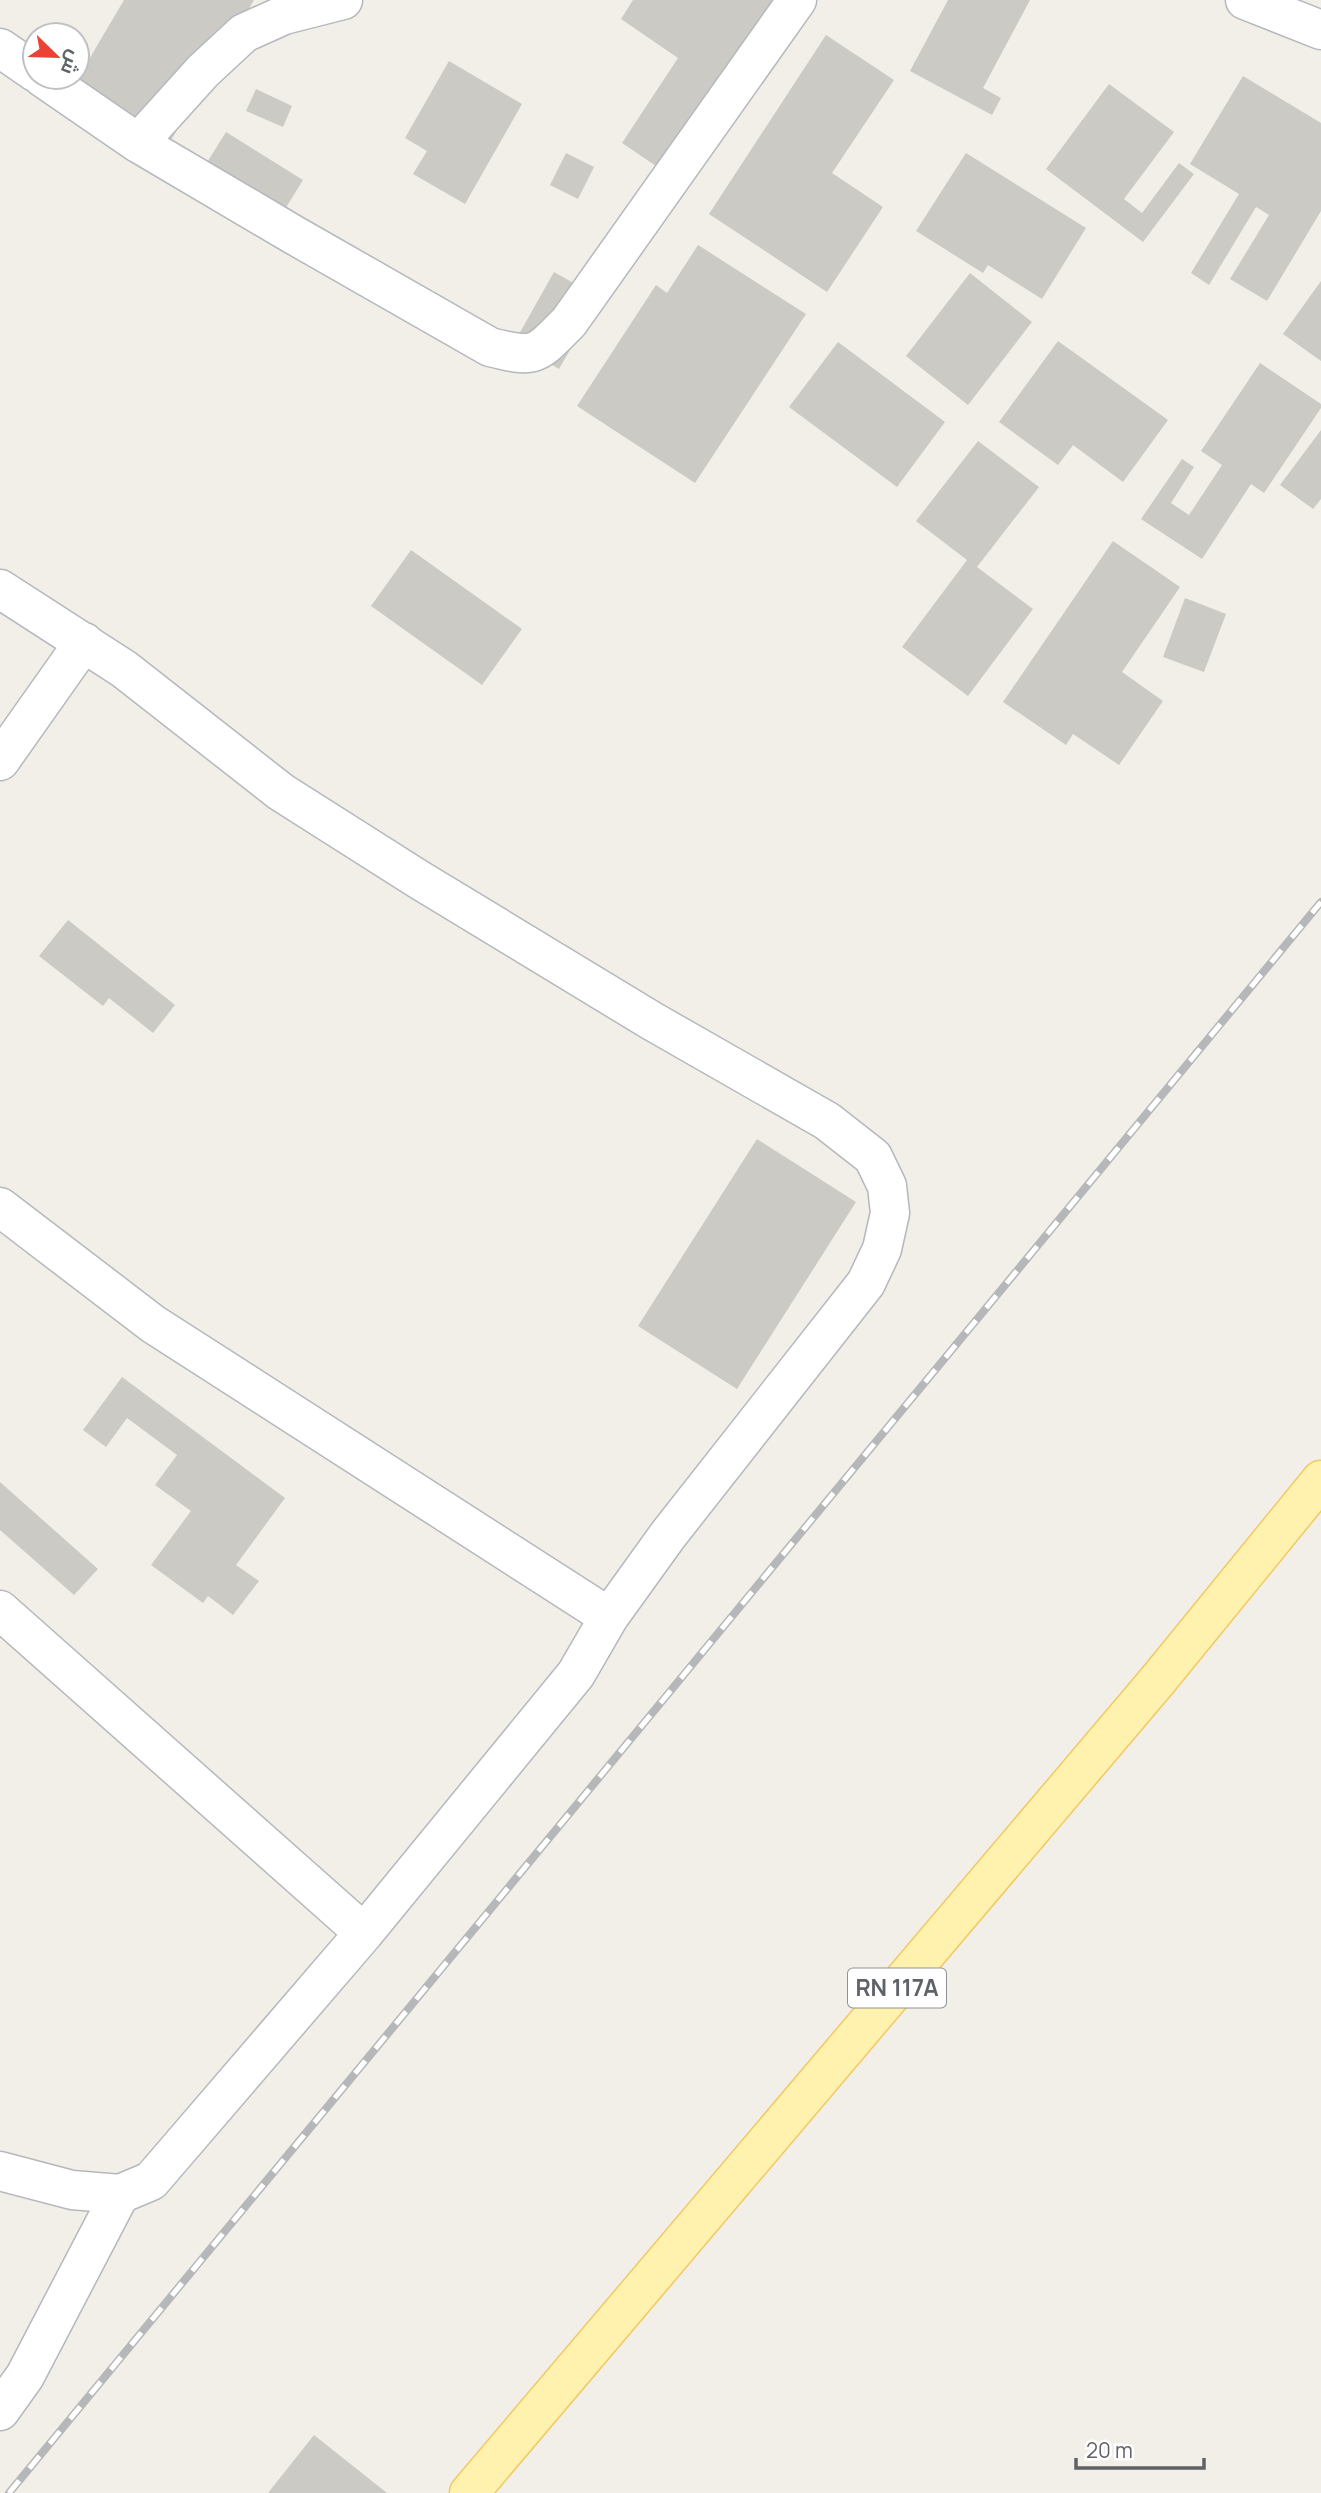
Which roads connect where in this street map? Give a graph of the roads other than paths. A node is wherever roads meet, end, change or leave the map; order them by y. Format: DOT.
graph roads {
  1 [pos="343,0"];
  2 [pos="797,0"];
  3 [pos="1245,0"];
  4 [pos="1321,30"];
  5 [pos="0,48"];
  6 [pos="21,62"];
  7 [pos="62,91"];
  8 [pos="138,143"];
  9 [pos="0,589"];
  10 [pos="84,642"];
  11 [pos="0,761"];
  12 [pos="0,1207"];
  13 [pos="1321,1480"];
  14 [pos="0,1610"];
  15 [pos="609,1617"];
  16 [pos="364,1933"];
  17 [pos="0,2171"];
  18 [pos="120,2194"];
  19 [pos="0,2412"];
  20 [pos="469,2493"];
  1 -- 8 [label="street"];
  2 -- 8 [label="street"];
  3 -- 4 [label="street"];
  5 -- 6 [label="street"];
  7 -- 8 [label="street"];
  9 -- 10 [label="street"];
  10 -- 11 [label="street"];
  10 -- 15 [label="street"];
  12 -- 15 [label="street"];
  13 -- 20 [label="main road, RN 117A"];
  14 -- 16 [label="street"];
  15 -- 16 [label="street"];
  16 -- 18 [label="street"];
  17 -- 18 [label="street"];
  18 -- 19 [label="street"];
}
